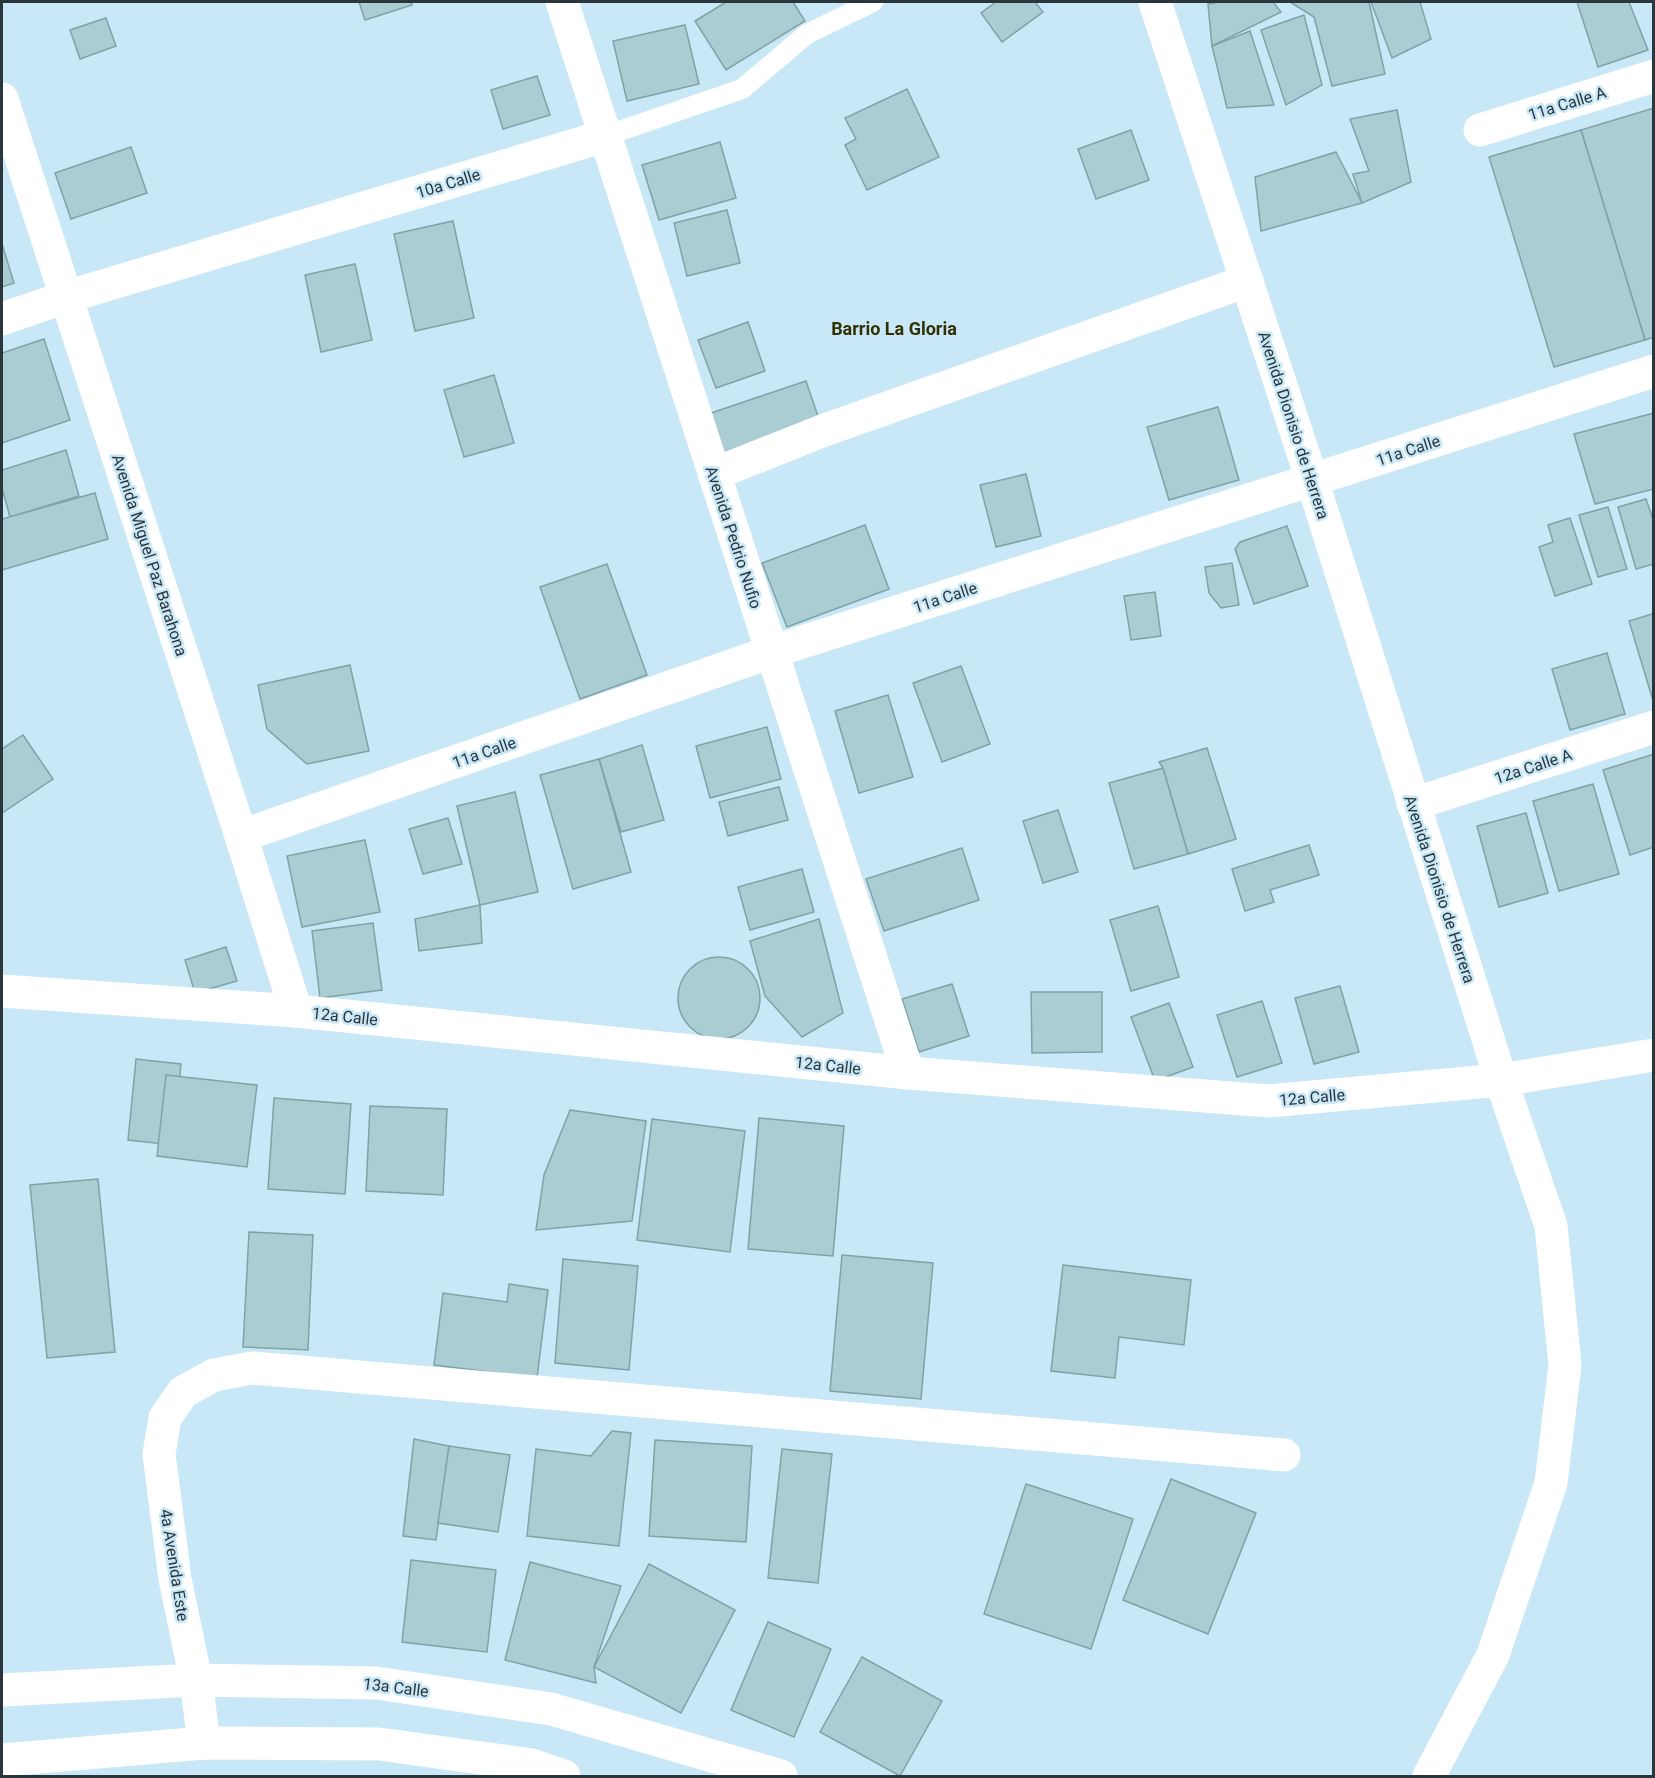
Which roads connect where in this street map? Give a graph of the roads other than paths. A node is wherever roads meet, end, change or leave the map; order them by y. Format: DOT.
graph roads {
  1 [pos="562,2"];
  2 [pos="873,2"];
  3 [pos="1155,2"];
  4 [pos="1653,76"];
  5 [pos="2,99"];
  6 [pos="1480,130"];
  7 [pos="605,136"];
  8 [pos="1247,281"];
  9 [pos="66,297"];
  10 [pos="2,319"];
  11 [pos="1653,371"];
  12 [pos="714,474"];
  13 [pos="1312,480"];
  14 [pos="771,652"];
  15 [pos="1653,727"];
  16 [pos="1413,804"];
  17 [pos="241,836"];
  18 [pos="2,991"];
  19 [pos="296,1011"];
  20 [pos="1653,1055"];
  21 [pos="908,1073"];
  22 [pos="1501,1080"];
  23 [pos="1284,1455"];
  24 [pos="196,1680"];
  25 [pos="2,1690"];
  26 [pos="204,1743"];
  27 [pos="2,1760"];
  28 [pos="564,1776"];
  29 [pos="779,1776"];
  30 [pos="1429,1776"];
  1 -- 7 [label="street, Avenida Pedrio Nufio"];
  2 -- 7 [label="lane, 10a Calle"];
  3 -- 8 [label="street, Avenida Dionisio de Herrera"];
  4 -- 6 [label="street, 11a Calle A"];
  5 -- 9 [label="street, Avenida Miguel Paz Barahona"];
  7 -- 9 [label="street, 10a Calle"];
  7 -- 12 [label="street, Avenida Pedrio Nufio"];
  8 -- 12 [label="street"];
  8 -- 13 [label="street, Avenida Dionisio de Herrera"];
  9 -- 10 [label="street, 10a Calle"];
  9 -- 17 [label="street, Avenida Miguel Paz Barahona"];
  11 -- 13 [label="street, 11a Calle"];
  12 -- 14 [label="street, Avenida Pedrio Nufio"];
  13 -- 14 [label="street, 11a Calle"];
  13 -- 16 [label="street, Avenida Dionisio de Herrera"];
  14 -- 17 [label="street, 11a Calle"];
  14 -- 21 [label="street, Avenida Pedrio Nufio"];
  15 -- 16 [label="street, 12a Calle A"];
  16 -- 22 [label="street, Avenida Dionisio de Herrera"];
  17 -- 19 [label="street, Avenida Miguel Paz Barahona"];
  18 -- 19 [label="street, 12a Calle"];
  19 -- 21 [label="street, 12a Calle"];
  20 -- 22 [label="street, 12a Calle"];
  21 -- 22 [label="street, 12a Calle"];
  22 -- 30 [label="street, Avenida Dionisio de Herrera"];
  23 -- 24 [label="street, 4a Avenida Este"];
  24 -- 25 [label="street, 13a Calle"];
  24 -- 26 [label="street, 4a Avenida Este"];
  24 -- 29 [label="street, 13a Calle"];
  26 -- 27 [label="street"];
  26 -- 28 [label="street"];
}
